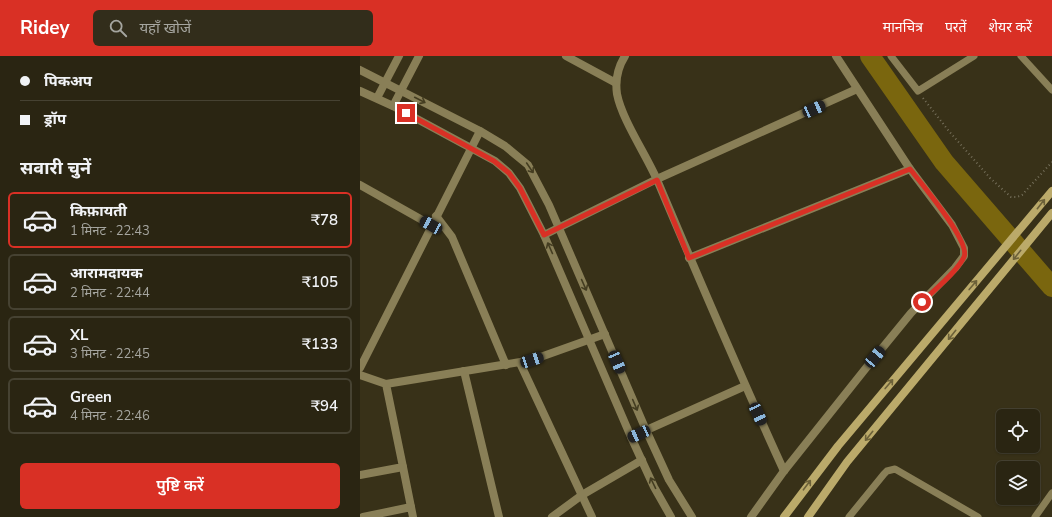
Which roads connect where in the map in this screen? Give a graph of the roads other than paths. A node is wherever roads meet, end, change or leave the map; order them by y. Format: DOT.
graph roads {
  1 [pos="399,56"];
  2 [pos="419,56"];
  3 [pos="566,56"];
  4 [pos="625,56"];
  5 [pos="836,56"];
  6 [pos="891,56"];
  7 [pos="974,56"];
  8 [pos="1021,56"];
  9 [pos="360,70"];
  10 [pos="385,82"];
  11 [pos="616,82"];
  12 [pos="401,89"];
  13 [pos="857,89"];
  14 [pos="1052,90"];
  15 [pos="360,91"];
  16 [pos="377,98"];
  17 [pos="393,106"];
  18 [pos="480,131"];
  19 [pos="471,148"];
  20 [pos="910,169"];
  21 [pos="657,180"];
  22 [pos="360,185"];
  23 [pos="1052,191"];
  24 [pos="1052,213"];
  25 [pos="436,216"];
  26 [pos="431,225"];
  27 [pos="559,228"];
  28 [pos="544,235"];
  29 [pos="689,258"];
  30 [pos="606,334"];
  31 [pos="590,341"];
  32 [pos="520,363"];
  33 [pos="506,365"];
  34 [pos="360,368"];
  35 [pos="464,371"];
  36 [pos="360,375"];
  37 [pos="386,384"];
  38 [pos="745,386"];
  39 [pos="646,430"];
  40 [pos="631,437"];
  41 [pos="642,460"];
  42 [pos="403,467"];
  43 [pos="784,471"];
  44 [pos="360,475"];
  45 [pos="1052,493"];
  46 [pos="582,495"];
  47 [pos="411,507"];
  48 [pos="363,517"];
  49 [pos="413,517"];
  50 [pos="499,517"];
  51 [pos="552,517"];
  52 [pos="592,517"];
  53 [pos="671,517"];
  54 [pos="692,517"];
  55 [pos="751,517"];
  56 [pos="784,517"];
  57 [pos="808,517"];
  58 [pos="849,517"];
  59 [pos="978,517"];
  60 [pos="1035,517"];
  1 -- 10 [label="street"];
  2 -- 12 [label="street"];
  3 -- 11 [label="street"];
  4 -- 11 [label="street"];
  5 -- 13 [label="street"];
  6 -- 7 [label="lane"];
  8 -- 14 [label="lane"];
  9 -- 10 [label="street"];
  10 -- 12 [label="street"];
  10 -- 16 [label="street"];
  11 -- 21 [label="street"];
  12 -- 17 [label="street"];
  12 -- 18 [label="street, one-way"];
  13 -- 20 [label="street"];
  13 -- 21 [label="street"];
  15 -- 16 [label="street"];
  16 -- 17 [label="street"];
  17 -- 19 [label="street"];
  18 -- 19 [label="street"];
  18 -- 27 [label="street, one-way"];
  19 -- 25 [label="street"];
  19 -- 28 [label="street"];
  20 -- 29 [label="street"];
  20 -- 43 [label="street"];
  21 -- 27 [label="street"];
  21 -- 29 [label="street"];
  22 -- 26 [label="street"];
  56 -- 23 [label="main road, one-way"];
  24 -- 57 [label="main road, one-way"];
  25 -- 26 [label="street"];
  25 -- 33 [label="street"];
  26 -- 34 [label="street"];
  27 -- 28 [label="street"];
  27 -- 30 [label="street, one-way"];
  31 -- 28 [label="street, one-way"];
  29 -- 38 [label="street"];
  30 -- 31 [label="street"];
  30 -- 39 [label="street, one-way"];
  31 -- 32 [label="street"];
  31 -- 40 [label="street"];
  32 -- 33 [label="street"];
  32 -- 46 [label="street"];
  33 -- 35 [label="street"];
  35 -- 37 [label="street"];
  35 -- 50 [label="street"];
  36 -- 37 [label="street"];
  37 -- 42 [label="street"];
  38 -- 39 [label="street"];
  38 -- 43 [label="street"];
  39 -- 40 [label="street"];
  39 -- 54 [label="street"];
  40 -- 41 [label="street"];
  41 -- 46 [label="street"];
  53 -- 41 [label="street, one-way"];
  42 -- 44 [label="street"];
  42 -- 47 [label="street"];
  43 -- 55 [label="street"];
  45 -- 60 [label="lane"];
  46 -- 51 [label="street"];
  46 -- 52 [label="street"];
  47 -- 48 [label="street"];
  47 -- 49 [label="street"];
  58 -- 59 [label="lane"];
}
